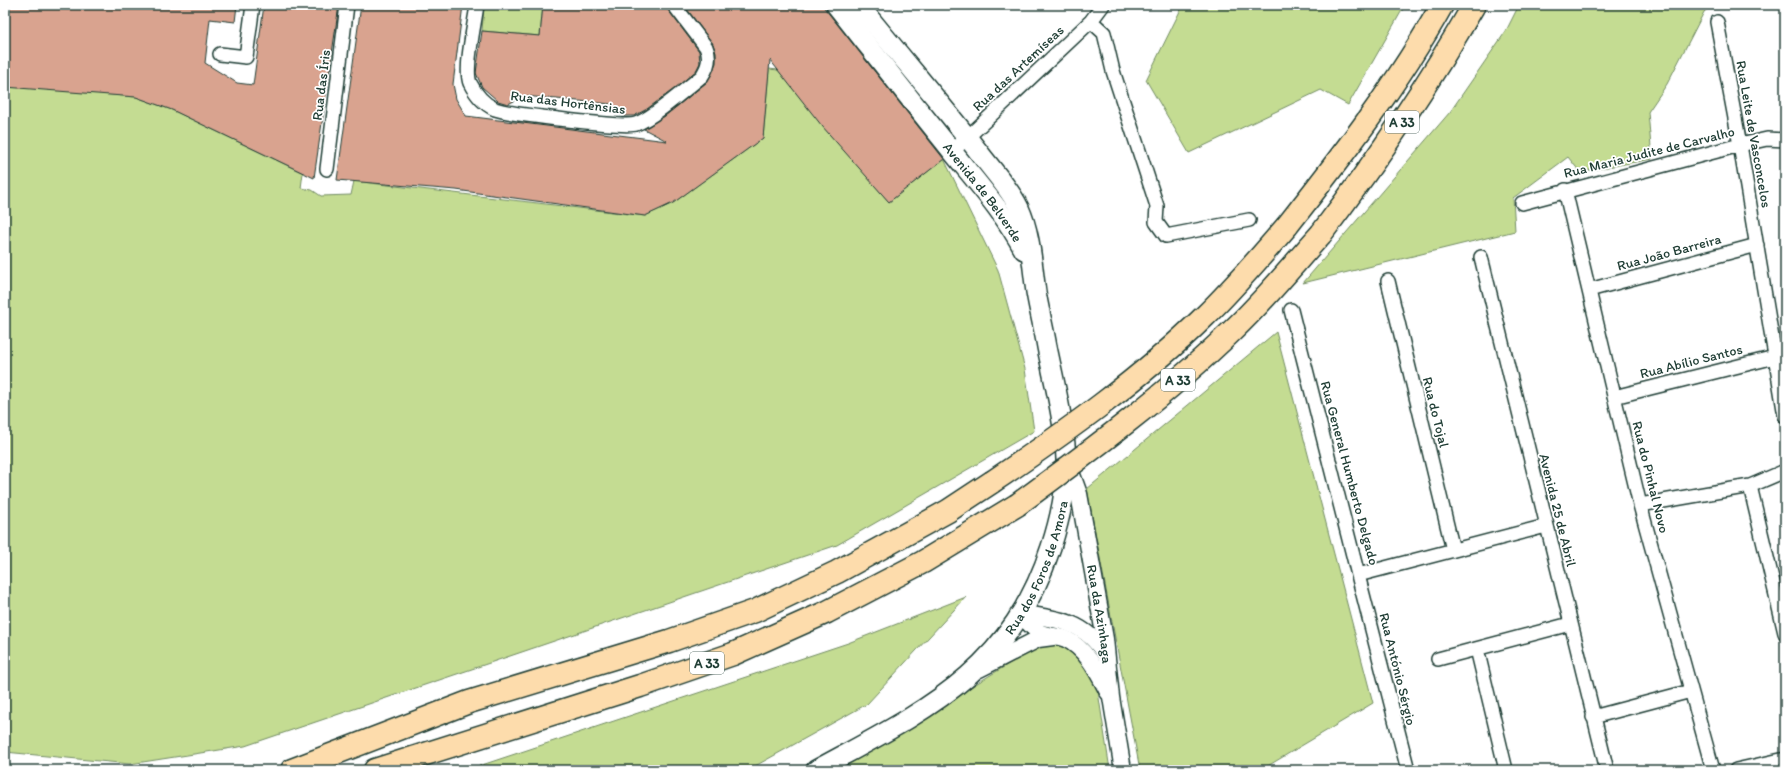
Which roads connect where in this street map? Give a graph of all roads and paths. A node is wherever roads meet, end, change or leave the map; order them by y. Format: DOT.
graph roads {
  1 [pos="253,5"];
  2 [pos="348,5"];
  3 [pos="477,5"];
  4 [pos="674,5"];
  5 [pos="836,5"];
  6 [pos="859,5"];
  7 [pos="1102,5"];
  8 [pos="1442,5"];
  9 [pos="1474,5"];
  10 [pos="1091,21"];
  11 [pos="1717,22"];
  12 [pos="220,54"];
  13 [pos="968,137"];
  14 [pos="1785,140"];
  15 [pos="1740,145"];
  16 [pos="952,152"];
  17 [pos="327,169"];
  18 [pos="1565,190"];
  19 [pos="1522,203"];
  20 [pos="1248,220"];
  21 [pos="1757,245"];
  22 [pos="1481,257"];
  23 [pos="1033,265"];
  24 [pos="1388,281"];
  25 [pos="1589,290"];
  26 [pos="1291,310"];
  27 [pos="1775,357"];
  28 [pos="1614,397"];
  29 [pos="1785,416"];
  30 [pos="1066,460"];
  31 [pos="1785,471"];
  32 [pos="1750,486"];
  33 [pos="1640,505"];
  34 [pos="1546,526"];
  35 [pos="1453,550"];
  36 [pos="1358,575"];
  37 [pos="1021,614"];
  38 [pos="1570,624"];
  39 [pos="1785,633"];
  40 [pos="1055,636"];
  41 [pos="1477,649"];
  42 [pos="1438,658"];
  43 [pos="1108,660"];
  44 [pos="973,672"];
  45 [pos="1691,691"];
  46 [pos="1111,697"];
  47 [pos="1593,717"];
  48 [pos="351,747"];
  49 [pos="1785,759"];
  50 [pos="276,770"];
  51 [pos="292,770"];
  52 [pos="375,770"];
  53 [pos="816,770"];
  54 [pos="1123,770"];
  55 [pos="1408,770"];
  56 [pos="1506,770"];
  57 [pos="1607,770"];
  58 [pos="1713,770"];
  59 [pos="1736,770"];
  1 -- 12 [label="street"];
  2 -- 17 [label="street, Rua das Íris"];
  3 -- 4 [label="street, Rua das Hortênsias"];
  5 -- 16 [label="main road, Avenida de Belverde"];
  6 -- 13 [label="main road, Avenida de Belverde"];
  7 -- 10 [label="street, Rua das Artemíseas"];
  8 -- 48 [label="highway, A 33, bridge"];
  9 -- 52 [label="highway, A 33, bridge"];
  10 -- 13 [label="street, Rua das Artemíseas"];
  10 -- 20 [label="street"];
  11 -- 15 [label="street, Rua Leite de Vasconcelos"];
  13 -- 16 [label="street, Rua das Artemíseas"];
  13 -- 23 [label="main road, Avenida de Belverde"];
  14 -- 15 [label="street, Rua Maria Judite de Carvalho"];
  15 -- 18 [label="street, Rua Maria Judite de Carvalho"];
  15 -- 21 [label="street, Rua Leite de Vasconcelos"];
  16 -- 23 [label="main road, Avenida de Belverde"];
  18 -- 19 [label="street, Rua Maria Judite de Carvalho"];
  18 -- 25 [label="street, Rua do Pinhal Novo"];
  21 -- 25 [label="street, Rua João Barreira"];
  21 -- 27 [label="street, Rua Leite de Vasconcelos"];
  22 -- 34 [label="street, Avenida 25 de Abril"];
  23 -- 30 [label="main road, Rua dos Foros de Amora"];
  24 -- 35 [label="street, Rua do Tojal"];
  25 -- 28 [label="street, Rua do Pinhal Novo"];
  26 -- 36 [label="street, Rua General Humberto Delgado"];
  27 -- 28 [label="street, Rua Abílio Santos"];
  27 -- 29 [label="street, Rua Leite de Vasconcelos"];
  28 -- 33 [label="street, Rua do Pinhal Novo"];
  30 -- 37 [label="main road, Rua dos Foros de Amora"];
  30 -- 43 [label="street, Rua da Azinhaga"];
  31 -- 32 [label="street"];
  32 -- 33 [label="street"];
  32 -- 39 [label="street"];
  33 -- 45 [label="street, Rua do Pinhal Novo"];
  34 -- 35 [label="street, Rua General Humberto Delgado"];
  34 -- 38 [label="street, Avenida 25 de Abril"];
  35 -- 36 [label="street, Rua General Humberto Delgado"];
  36 -- 55 [label="street, Rua António Sérgio"];
  37 -- 40 [label="street"];
  37 -- 43 [label="street"];
  37 -- 44 [label="main road, Rua dos Foros de Amora"];
  38 -- 41 [label="street"];
  38 -- 47 [label="street, Avenida 25 de Abril"];
  40 -- 44 [label="street"];
  40 -- 46 [label="street"];
  41 -- 42 [label="street"];
  41 -- 56 [label="street"];
  43 -- 46 [label="street, Rua da Azinhaga"];
  44 -- 53 [label="main road, Rua dos Foros de Amora"];
  45 -- 47 [label="street"];
  45 -- 58 [label="street, Rua do Pinhal Novo"];
  46 -- 54 [label="street, Rua da Azinhaga"];
  47 -- 57 [label="street, Avenida 25 de Abril"];
  48 -- 50 [label="highway"];
  48 -- 51 [label="highway, A 33"];
  49 -- 59 [label="street"];
}
